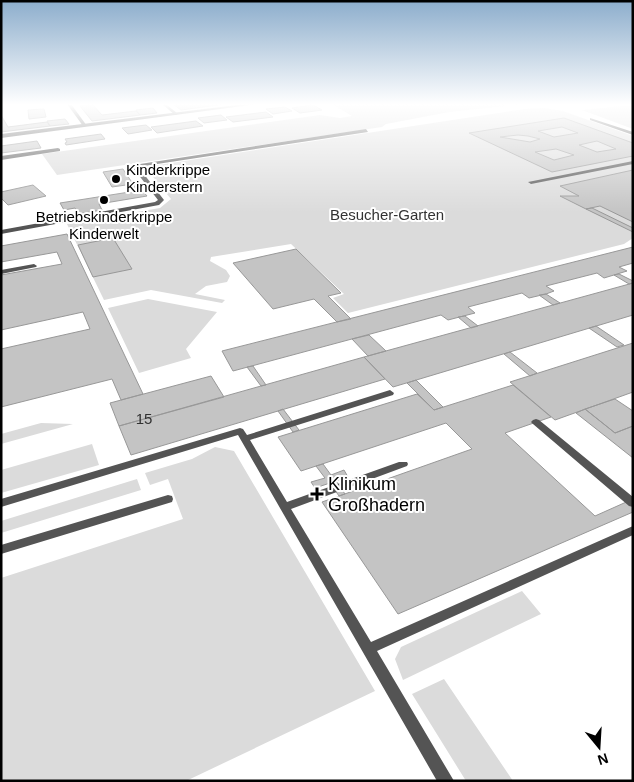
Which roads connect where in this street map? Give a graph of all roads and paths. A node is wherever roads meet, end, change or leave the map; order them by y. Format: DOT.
graph roads {
  1 [pos="303,140"];
  2 [pos="58,150"];
  3 [pos="1,158"];
  4 [pos="633,162"];
  5 [pos="531,182"];
  6 [pos="1,232"];
  7 [pos="34,266"];
  8 [pos="1,272"];
  9 [pos="390,393"];
  10 [pos="536,422"];
  11 [pos="244,439"];
  12 [pos="403,464"];
  13 [pos="168,499"];
  14 [pos="1,503"];
  15 [pos="633,503"];
  16 [pos="284,507"];
  17 [pos="633,530"];
  18 [pos="1,550"];
  19 [pos="368,649"];
  20 [pos="446,781"];
  1 -- 6 [label="street"];
  2 -- 3 [label="street"];
  4 -- 5 [label="lane"];
  7 -- 8 [label="lane"];
  9 -- 11 [label="lane"];
  10 -- 15 [label="lane"];
  11 -- 14 [label="lane"];
  11 -- 16 [label="lane"];
  12 -- 16 [label="lane"];
  13 -- 18 [label="lane"];
  16 -- 19 [label="lane"];
  17 -- 19 [label="lane"];
  19 -- 20 [label="lane"];
}
